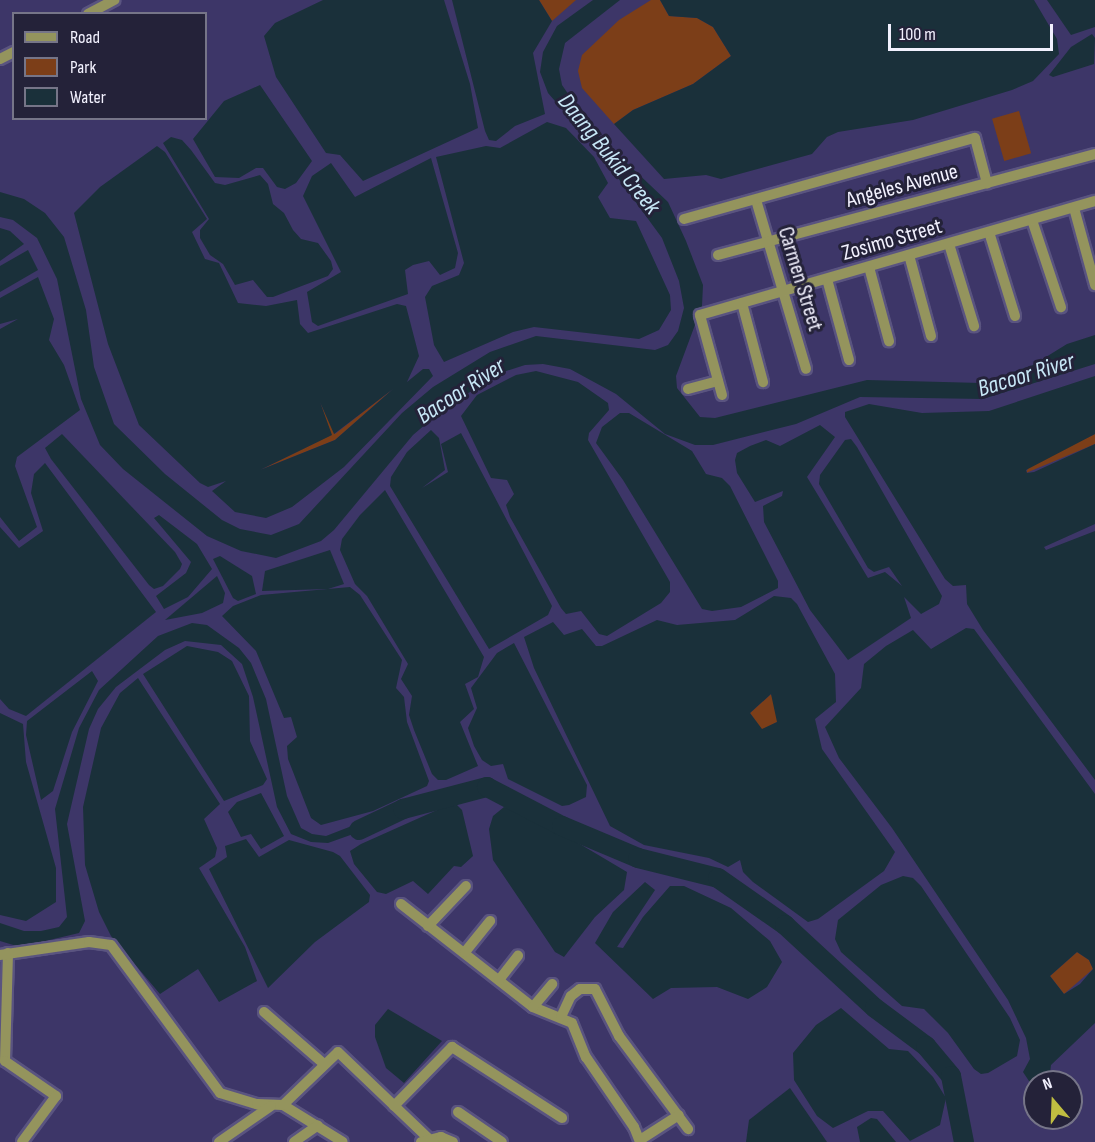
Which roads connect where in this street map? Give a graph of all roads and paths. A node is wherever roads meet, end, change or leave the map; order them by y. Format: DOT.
graph roads {
  1 [pos="114,0"];
  2 [pos="92,12"];
  3 [pos="1095,154"];
  4 [pos="987,183"];
  5 [pos="756,200"];
  6 [pos="1095,201"];
  7 [pos="1074,207"];
  8 [pos="684,219"];
  9 [pos="1032,220"];
  10 [pos="989,232"];
  11 [pos="768,241"];
  12 [pos="949,244"];
  13 [pos="718,255"];
  14 [pos="909,255"];
  15 [pos="868,267"];
  16 [pos="826,279"];
  17 [pos="1095,285"];
  18 [pos="783,291"];
  19 [pos="742,303"];
  20 [pos="1061,307"];
  21 [pos="1015,316"];
  22 [pos="974,326"];
  23 [pos="931,336"];
  24 [pos="890,341"];
  25 [pos="849,360"];
  26 [pos="806,369"];
  27 [pos="718,381"];
  28 [pos="763,382"];
  29 [pos="688,389"];
  30 [pos="722,395"];
  31 [pos="466,886"];
  32 [pos="401,904"];
  33 [pos="490,921"];
  34 [pos="428,926"];
  35 [pos="465,952"];
  36 [pos="4,954"];
  37 [pos="518,956"];
  38 [pos="499,980"];
  39 [pos="552,984"];
  40 [pos="533,1007"];
  41 [pos="264,1012"];
  42 [pos="561,1017"];
  43 [pos="324,1064"];
  44 [pos="283,1105"];
  45 [pos="271,1106"];
  46 [pos="394,1106"];
  47 [pos="458,1112"];
  48 [pos="679,1115"];
  49 [pos="562,1118"];
  50 [pos="318,1125"];
  51 [pos="688,1129"];
  52 [pos="424,1140"];
  53 [pos="640,1141"];
  54 [pos="22,1142"];
  55 [pos="219,1142"];
  56 [pos="294,1142"];
  57 [pos="343,1142"];
  58 [pos="453,1142"];
  59 [pos="502,1142"];
  1 -- 2 [label="street"];
  3 -- 4 [label="street, Angeles Avenue"];
  4 -- 5 [label="street"];
  4 -- 11 [label="street, Angeles Avenue"];
  5 -- 8 [label="street"];
  5 -- 11 [label="street, Carmen Street"];
  6 -- 7 [label="street, Zosimo Street"];
  7 -- 9 [label="street, Zosimo Street"];
  7 -- 17 [label="street"];
  9 -- 10 [label="street, Zosimo Street"];
  9 -- 20 [label="street"];
  10 -- 12 [label="street, Zosimo Street"];
  10 -- 21 [label="street"];
  11 -- 13 [label="street, Angeles Avenue"];
  11 -- 18 [label="street, Carmen Street"];
  12 -- 14 [label="street, Zosimo Street"];
  12 -- 22 [label="street"];
  14 -- 15 [label="street, Zosimo Street"];
  14 -- 23 [label="street"];
  15 -- 16 [label="street, Zosimo Street"];
  15 -- 24 [label="street"];
  16 -- 18 [label="street, Zosimo Street"];
  16 -- 25 [label="street"];
  18 -- 19 [label="street, Zosimo Street"];
  18 -- 26 [label="street, Carmen Street"];
  19 -- 27 [label="street, Zosimo Street"];
  19 -- 28 [label="street"];
  27 -- 29 [label="street"];
  27 -- 30 [label="street"];
  31 -- 34 [label="street"];
  32 -- 34 [label="street"];
  33 -- 35 [label="street"];
  34 -- 35 [label="street"];
  35 -- 38 [label="street"];
  36 -- 45 [label="street"];
  36 -- 54 [label="street"];
  37 -- 38 [label="street"];
  38 -- 40 [label="street"];
  39 -- 40 [label="street"];
  40 -- 42 [label="street"];
  41 -- 43 [label="street"];
  42 -- 48 [label="street"];
  42 -- 53 [label="street"];
  43 -- 44 [label="street"];
  43 -- 46 [label="street"];
  44 -- 45 [label="street"];
  44 -- 50 [label="street"];
  45 -- 55 [label="street"];
  46 -- 49 [label="street"];
  46 -- 52 [label="street"];
  47 -- 59 [label="street"];
  48 -- 51 [label="street"];
  48 -- 53 [label="street"];
  50 -- 56 [label="street"];
  50 -- 57 [label="street"];
  52 -- 58 [label="street"];
}
